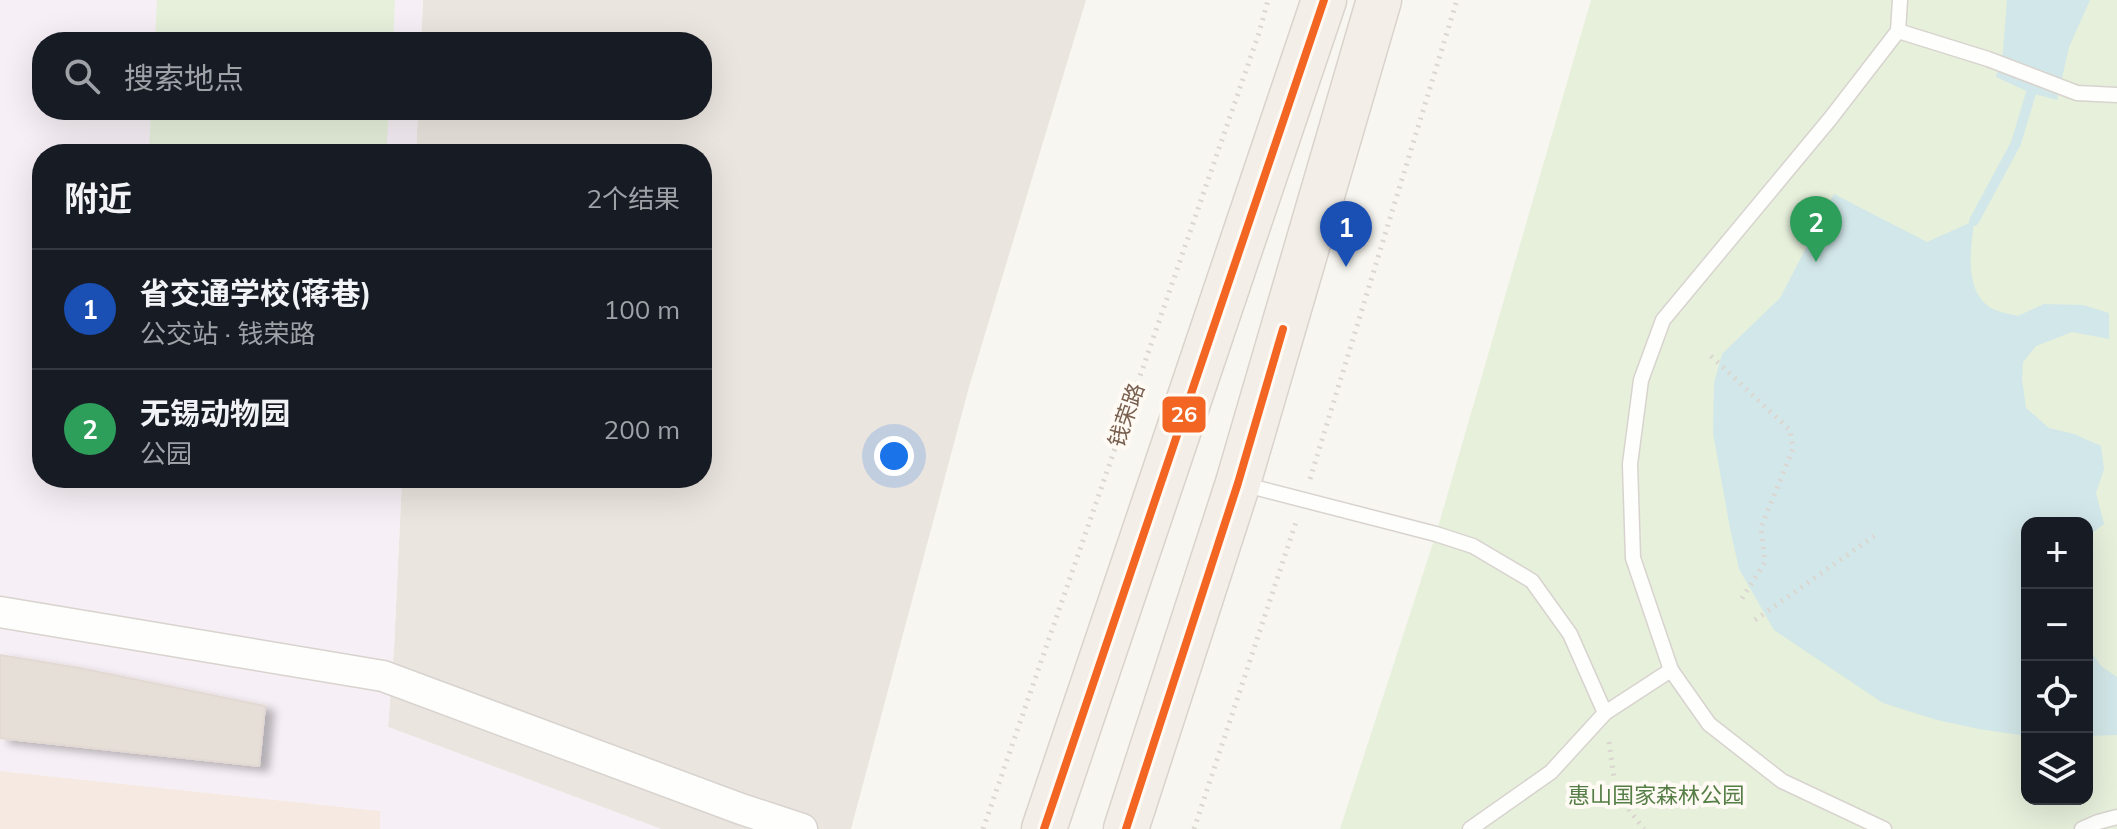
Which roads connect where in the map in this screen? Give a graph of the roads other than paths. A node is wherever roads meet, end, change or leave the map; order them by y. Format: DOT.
graph roads {
  1 [pos="1324,0"];
  2 [pos="1379,0"];
  3 [pos="1900,0"];
  4 [pos="1898,31"];
  5 [pos="2117,95"];
  6 [pos="1238,483"];
  7 [pos="0,612"];
  8 [pos="1671,670"];
  9 [pos="1605,713"];
  10 [pos="2117,817"];
  11 [pos="802,829"];
  12 [pos="1044,829"];
  13 [pos="1126,829"];
  14 [pos="1470,829"];
  15 [pos="1884,829"];
  16 [pos="2082,829"];
  1 -- 12 [label="main road"];
  2 -- 6 [label="main road"];
  3 -- 4 [label="lane"];
  4 -- 5 [label="lane"];
  4 -- 8 [label="lane"];
  6 -- 9 [label="lane"];
  6 -- 13 [label="main road"];
  7 -- 11 [label="street"];
  8 -- 9 [label="lane"];
  8 -- 15 [label="lane"];
  9 -- 14 [label="lane"];
  10 -- 16 [label="lane"];
}
